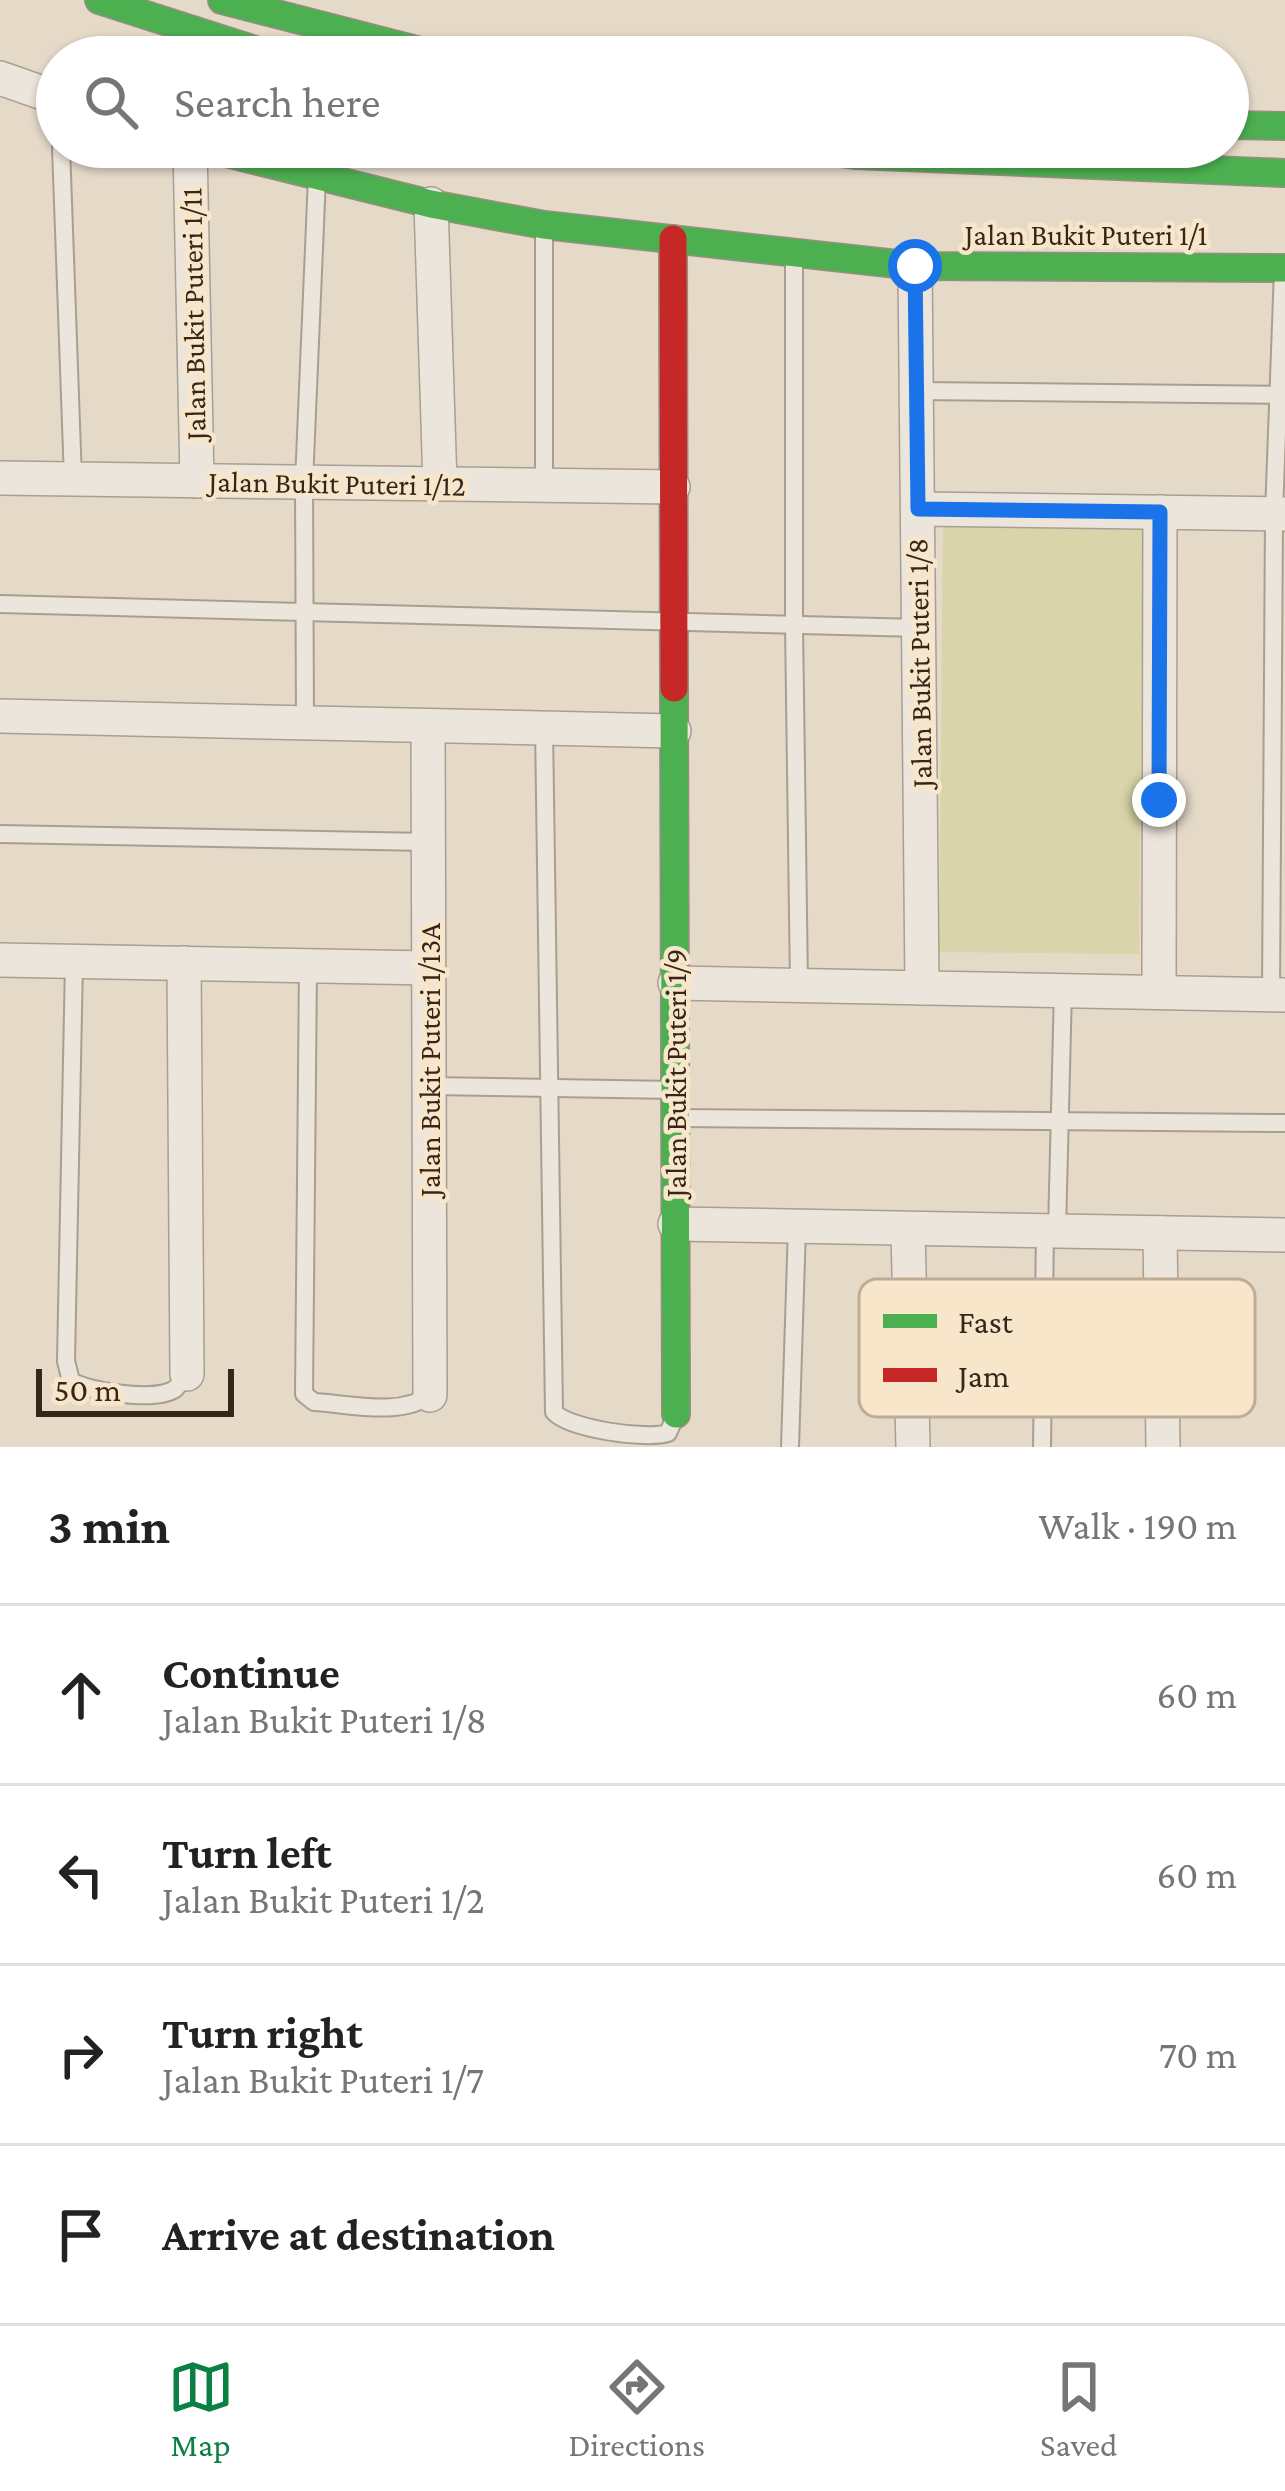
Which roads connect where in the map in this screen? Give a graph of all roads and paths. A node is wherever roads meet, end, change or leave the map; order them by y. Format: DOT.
graph roads {
  1 [pos="99,0"];
  2 [pos="222,0"];
  3 [pos="211,36"];
  4 [pos="356,36"];
  5 [pos="0,78"];
  6 [pos="36,91"];
  7 [pos="1249,125"];
  8 [pos="1285,126"];
  9 [pos="62,168"];
  10 [pos="190,168"];
  11 [pos="282,168"];
  12 [pos="1164,168"];
  13 [pos="1285,173"];
  14 [pos="317,177"];
  15 [pos="431,204"];
  16 [pos="544,225"];
  17 [pos="673,239"];
  18 [pos="794,252"];
  19 [pos="915,266"];
  20 [pos="1284,268"];
  21 [pos="916,391"];
  22 [pos="1282,394"];
  23 [pos="0,478"];
  24 [pos="73,478"];
  25 [pos="197,481"];
  26 [pos="304,482"];
  27 [pos="440,484"];
  28 [pos="544,486"];
  29 [pos="674,488"];
  30 [pos="918,509"];
  31 [pos="1160,512"];
  32 [pos="1280,514"];
  33 [pos="0,604"];
  34 [pos="304,612"];
  35 [pos="674,622"];
  36 [pos="794,625"];
  37 [pos="919,628"];
  38 [pos="0,716"];
  39 [pos="305,723"];
  40 [pos="428,726"];
  41 [pos="544,728"];
  42 [pos="674,731"];
  43 [pos="0,834"];
  44 [pos="428,842"];
  45 [pos="0,960"];
  46 [pos="74,962"];
  47 [pos="184,963"];
  48 [pos="308,966"];
  49 [pos="428,968"];
  50 [pos="675,983"];
  51 [pos="799,985"];
  52 [pos="922,988"];
  53 [pos="1063,989"];
  54 [pos="1159,992"];
  55 [pos="1278,995"];
  56 [pos="429,1086"];
  57 [pos="549,1088"];
  58 [pos="675,1104"];
  59 [pos="1060,1120"];
  60 [pos="1285,1123"];
  61 [pos="675,1224"];
  62 [pos="797,1227"];
  63 [pos="908,1229"];
  64 [pos="1051,1231"];
  65 [pos="1160,1233"];
  66 [pos="1285,1235"];
  67 [pos="909,1279"];
  68 [pos="1049,1279"];
  69 [pos="1160,1279"];
  70 [pos="187,1374"];
  71 [pos="430,1395"];
  72 [pos="676,1414"];
  73 [pos="912,1417"];
  74 [pos="1043,1417"];
  75 [pos="1162,1417"];
  76 [pos="790,1447"];
  77 [pos="913,1447"];
  78 [pos="1042,1447"];
  79 [pos="1162,1447"];
  1 -- 3 [label="street"];
  2 -- 4 [label="street"];
  5 -- 6 [label="street"];
  7 -- 8 [label="street"];
  9 -- 24 [label="lane"];
  10 -- 25 [label="street, Jalan Bukit Puteri 1/11"];
  11 -- 14 [label="street, Jalan Bukit Puteri 1/1"];
  12 -- 13 [label="street"];
  14 -- 15 [label="street, Jalan Bukit Puteri 1/1"];
  14 -- 26 [label="lane"];
  15 -- 16 [label="street, Jalan Bukit Puteri 1/1"];
  15 -- 27 [label="street"];
  16 -- 17 [label="street, Jalan Bukit Puteri 1/1"];
  16 -- 28 [label="lane"];
  17 -- 18 [label="street, Jalan Bukit Puteri 1/1"];
  17 -- 29 [label="street, Jalan Bukit Puteri 1/9"];
  18 -- 19 [label="street, Jalan Bukit Puteri 1/1"];
  18 -- 36 [label="lane"];
  19 -- 20 [label="street, Jalan Bukit Puteri 1/1"];
  19 -- 21 [label="street, Jalan Bukit Puteri 1/8"];
  20 -- 22 [label="lane"];
  21 -- 22 [label="lane"];
  21 -- 30 [label="street, Jalan Bukit Puteri 1/8"];
  22 -- 32 [label="lane"];
  23 -- 24 [label="street, Jalan Bukit Puteri 1/12"];
  24 -- 25 [label="street, Jalan Bukit Puteri 1/12"];
  25 -- 26 [label="street, Jalan Bukit Puteri 1/12"];
  26 -- 27 [label="street, Jalan Bukit Puteri 1/12"];
  26 -- 34 [label="lane"];
  27 -- 28 [label="street, Jalan Bukit Puteri 1/12"];
  28 -- 29 [label="street, Jalan Bukit Puteri 1/12"];
  29 -- 35 [label="street, Jalan Bukit Puteri 1/9"];
  30 -- 31 [label="street"];
  30 -- 37 [label="street, Jalan Bukit Puteri 1/8"];
  31 -- 32 [label="street"];
  31 -- 54 [label="street"];
  32 -- 55 [label="lane"];
  33 -- 34 [label="lane"];
  34 -- 35 [label="lane"];
  34 -- 39 [label="lane"];
  35 -- 36 [label="lane"];
  35 -- 42 [label="street, Jalan Bukit Puteri 1/9"];
  36 -- 37 [label="lane"];
  36 -- 51 [label="lane"];
  37 -- 52 [label="street, Jalan Bukit Puteri 1/8"];
  38 -- 39 [label="street"];
  39 -- 40 [label="street"];
  40 -- 41 [label="street"];
  40 -- 44 [label="street, Jalan Bukit Puteri 1/13A"];
  41 -- 42 [label="street"];
  41 -- 57 [label="lane"];
  42 -- 50 [label="street, Jalan Bukit Puteri 1/9"];
  43 -- 44 [label="lane"];
  44 -- 49 [label="street, Jalan Bukit Puteri 1/13A"];
  45 -- 46 [label="street"];
  46 -- 47 [label="street"];
  46 -- 70 [label="lane"];
  47 -- 48 [label="street"];
  47 -- 70 [label="street"];
  48 -- 49 [label="street"];
  48 -- 71 [label="lane"];
  49 -- 56 [label="street, Jalan Bukit Puteri 1/13A"];
  50 -- 51 [label="street"];
  50 -- 58 [label="street, Jalan Bukit Puteri 1/9"];
  51 -- 52 [label="street"];
  52 -- 53 [label="street"];
  53 -- 54 [label="street"];
  53 -- 59 [label="lane"];
  54 -- 55 [label="street"];
  56 -- 57 [label="lane"];
  56 -- 71 [label="street, Jalan Bukit Puteri 1/13A"];
  57 -- 58 [label="lane"];
  57 -- 72 [label="lane"];
  58 -- 59 [label="lane"];
  58 -- 61 [label="street, Jalan Bukit Puteri 1/9"];
  59 -- 60 [label="lane"];
  59 -- 64 [label="lane"];
  61 -- 62 [label="street"];
  61 -- 72 [label="street, Jalan Bukit Puteri 1/9"];
  62 -- 63 [label="street"];
  62 -- 76 [label="lane"];
  63 -- 64 [label="street"];
  63 -- 67 [label="street"];
  64 -- 65 [label="street"];
  64 -- 68 [label="lane"];
  65 -- 66 [label="street"];
  65 -- 69 [label="street"];
  73 -- 77 [label="street"];
  74 -- 78 [label="lane"];
  75 -- 79 [label="street"];
}
